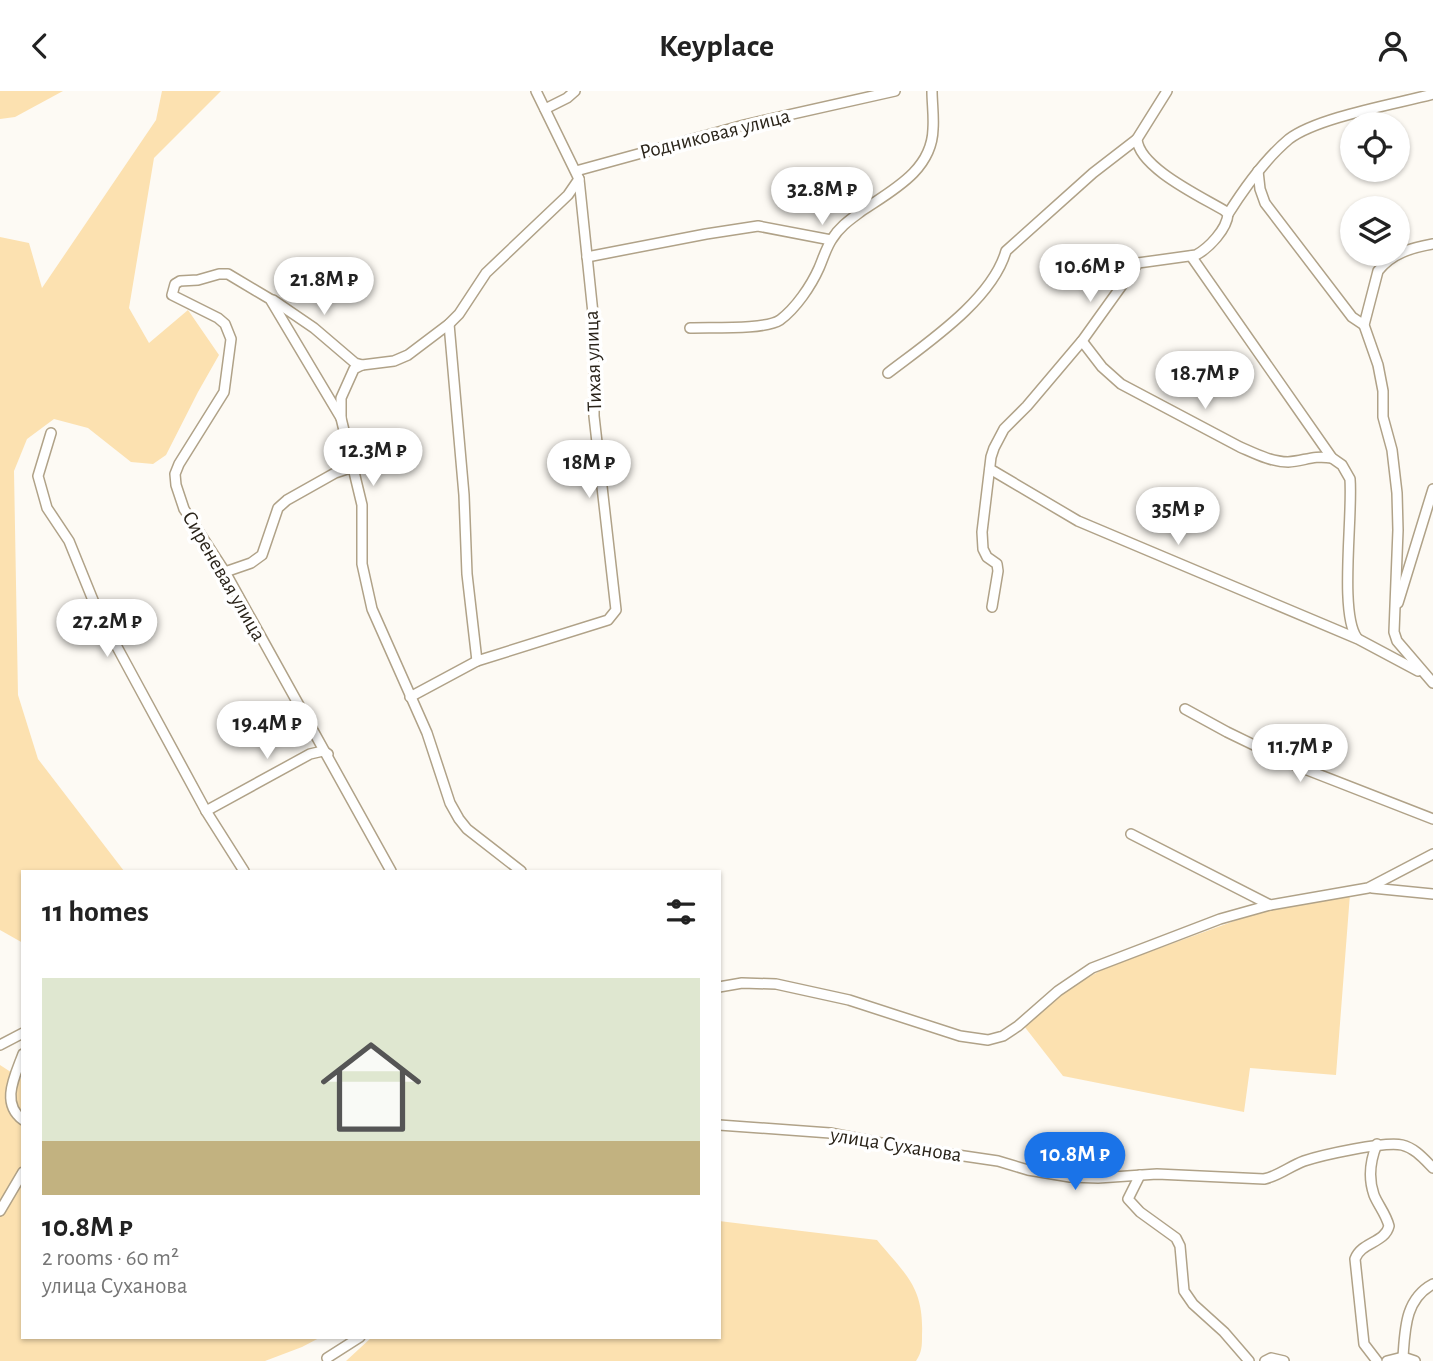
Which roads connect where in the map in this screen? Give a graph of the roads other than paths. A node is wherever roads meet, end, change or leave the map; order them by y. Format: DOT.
graph roads {
  1 [pos="536,91"];
  2 [pos="575,91"];
  3 [pos="895,91"];
  4 [pos="932,91"];
  5 [pos="1167,91"];
  6 [pos="1433,94"];
  7 [pos="545,109"];
  8 [pos="1137,139"];
  9 [pos="1258,171"];
  10 [pos="578,175"];
  11 [pos="1228,214"];
  12 [pos="831,240"];
  13 [pos="1433,244"];
  14 [pos="1191,256"];
  15 [pos="587,257"];
  16 [pos="270,299"];
  17 [pos="449,324"];
  18 [pos="1364,325"];
  19 [pos="690,328"];
  20 [pos="1082,341"];
  21 [pos="362,365"];
  22 [pos="888,373"];
  23 [pos="341,418"];
  24 [pos="51,433"];
  25 [pos="1332,458"];
  26 [pos="353,467"];
  27 [pos="990,469"];
  28 [pos="1433,489"];
  29 [pos="225,572"];
  30 [pos="992,607"];
  31 [pos="1394,615"];
  32 [pos="1358,639"];
  33 [pos="477,661"];
  34 [pos="1423,673"];
  35 [pos="1433,683"];
  36 [pos="410,697"];
  37 [pos="1185,709"];
  38 [pos="328,754"];
  39 [pos="206,811"];
  40 [pos="1433,819"];
  41 [pos="1131,834"];
  42 [pos="1433,854"];
  43 [pos="243,870"];
  44 [pos="390,870"];
  45 [pos="520,870"];
  46 [pos="1368,888"];
  47 [pos="1433,894"];
  48 [pos="1270,905"];
  49 [pos="721,987"];
  50 [pos="21,1034"];
  51 [pos="0,1045"];
  52 [pos="21,1059"];
  53 [pos="21,1118"];
  54 [pos="721,1125"];
  55 [pos="1377,1144"];
  56 [pos="1433,1168"];
  57 [pos="21,1175"];
  58 [pos="1140,1175"];
  59 [pos="0,1211"];
  60 [pos="1433,1284"];
  61 [pos="357,1339"];
  62 [pos="1403,1357"];
  63 [pos="327,1358"];
  64 [pos="1248,1361"];
  65 [pos="1265,1361"];
  66 [pos="1284,1361"];
  67 [pos="1377,1361"];
  68 [pos="1387,1361"];
  69 [pos="1415,1361"];
  1 -- 7 [label="street"];
  2 -- 7 [label="street"];
  3 -- 10 [label="street, Родниковая улица"];
  4 -- 12 [label="street"];
  5 -- 8 [label="street"];
  6 -- 9 [label="street"];
  7 -- 10 [label="street"];
  8 -- 11 [label="street"];
  8 -- 22 [label="street"];
  9 -- 11 [label="street"];
  9 -- 18 [label="street"];
  10 -- 15 [label="street, Тихая улица"];
  10 -- 17 [label="street"];
  11 -- 14 [label="street"];
  12 -- 15 [label="street"];
  12 -- 19 [label="street"];
  13 -- 18 [label="street"];
  14 -- 20 [label="street"];
  14 -- 25 [label="street"];
  15 -- 33 [label="street, Тихая улица"];
  16 -- 21 [label="street"];
  16 -- 23 [label="street"];
  16 -- 29 [label="street, Сиреневая улица"];
  17 -- 21 [label="street"];
  17 -- 33 [label="street"];
  18 -- 31 [label="street"];
  20 -- 25 [label="street"];
  20 -- 27 [label="street"];
  21 -- 23 [label="street"];
  23 -- 26 [label="street"];
  24 -- 39 [label="street"];
  25 -- 32 [label="street"];
  26 -- 29 [label="street"];
  26 -- 36 [label="street"];
  27 -- 30 [label="street"];
  27 -- 32 [label="street"];
  28 -- 31 [label="street"];
  29 -- 38 [label="street, Сиреневая улица"];
  31 -- 34 [label="street"];
  32 -- 34 [label="street"];
  33 -- 36 [label="street, Тихая улица"];
  34 -- 35 [label="street"];
  36 -- 45 [label="street"];
  37 -- 40 [label="street"];
  38 -- 39 [label="street"];
  38 -- 44 [label="street, Сиреневая улица"];
  39 -- 43 [label="street"];
  41 -- 48 [label="street"];
  42 -- 46 [label="street"];
  46 -- 47 [label="street"];
  46 -- 48 [label="street"];
  48 -- 49 [label="street"];
  50 -- 51 [label="street"];
  52 -- 53 [label="street"];
  54 -- 58 [label="street, улица Суханова"];
  55 -- 56 [label="street, улица Суханова"];
  55 -- 58 [label="street, улица Суханова"];
  55 -- 67 [label="street"];
  57 -- 59 [label="street"];
  58 -- 64 [label="street"];
  60 -- 62 [label="street"];
  61 -- 63 [label="street"];
  62 -- 68 [label="street"];
  62 -- 69 [label="street"];
  65 -- 66 [label="street"];
}
